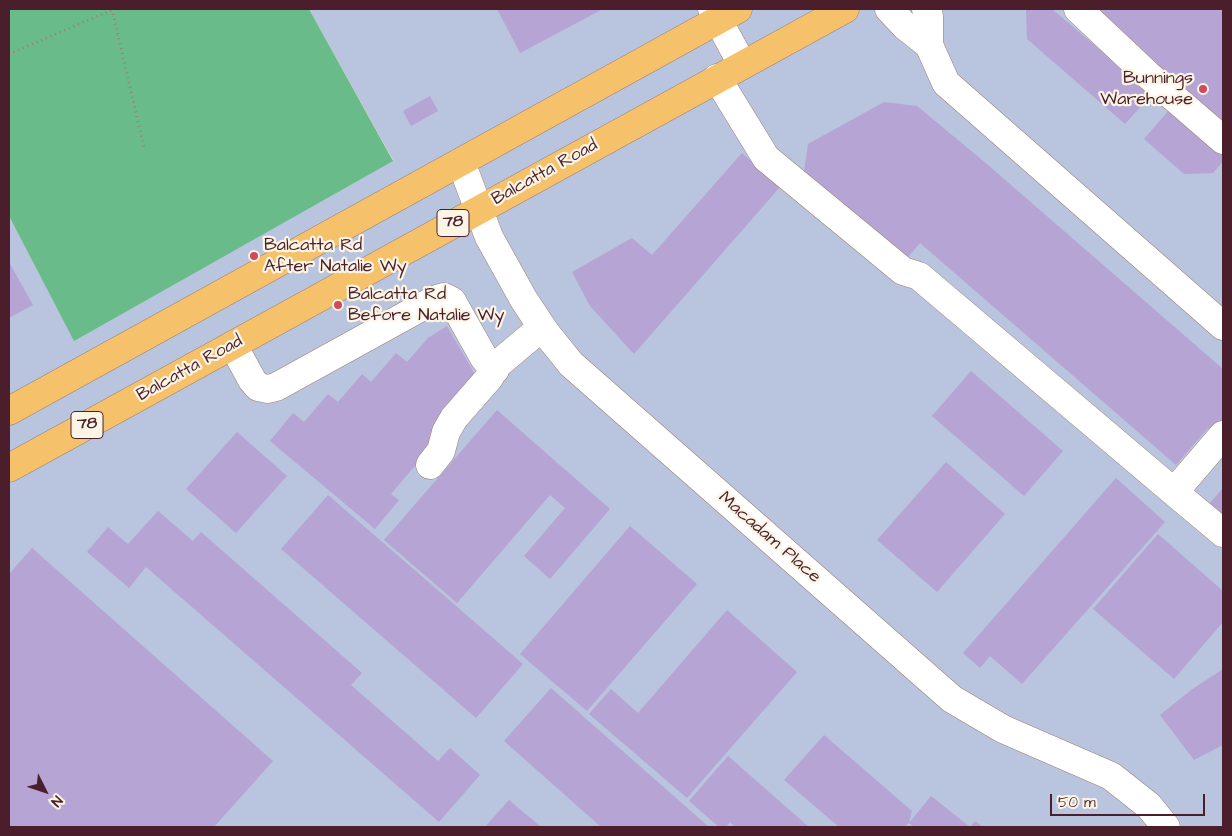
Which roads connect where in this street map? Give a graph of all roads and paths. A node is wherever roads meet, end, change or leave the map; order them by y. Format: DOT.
graph roads {
  1 [pos="112,9"];
  2 [pos="845,9"];
  3 [pos="889,9"];
  4 [pos="926,9"];
  5 [pos="1078,9"];
  6 [pos="723,12"];
  7 [pos="929,45"];
  8 [pos="9,54"];
  9 [pos="742,64"];
  10 [pos="717,78"];
  11 [pos="1223,140"];
  12 [pos="144,148"];
  13 [pos="461,162"];
  14 [pos="478,209"];
  15 [pos="1223,326"];
  16 [pos="542,327"];
  17 [pos="233,345"];
  18 [pos="495,370"];
  19 [pos="9,411"];
  20 [pos="1223,435"];
  21 [pos="430,465"];
  22 [pos="9,468"];
  23 [pos="1174,492"];
  24 [pos="1223,533"];
  25 [pos="1166,827"];
  1 -- 8 [label="path"];
  1 -- 12 [label="path"];
  2 -- 9 [label="main road, Balcatta Road / 78"];
  3 -- 7 [label="street"];
  4 -- 7 [label="street"];
  5 -- 11 [label="street"];
  6 -- 9 [label="street"];
  6 -- 13 [label="main road"];
  7 -- 15 [label="street"];
  9 -- 10 [label="main road, Balcatta Road / 78"];
  10 -- 14 [label="main road, Balcatta Road / 78"];
  10 -- 23 [label="street"];
  13 -- 14 [label="street, Macadam Place"];
  13 -- 19 [label="main road"];
  14 -- 16 [label="street, Macadam Place"];
  14 -- 17 [label="main road, Balcatta Road / 78"];
  16 -- 18 [label="street"];
  16 -- 25 [label="street, Macadam Place"];
  17 -- 18 [label="street"];
  17 -- 22 [label="main road, Balcatta Road / 78"];
  18 -- 21 [label="street"];
  20 -- 23 [label="street"];
  23 -- 24 [label="street"];
}
